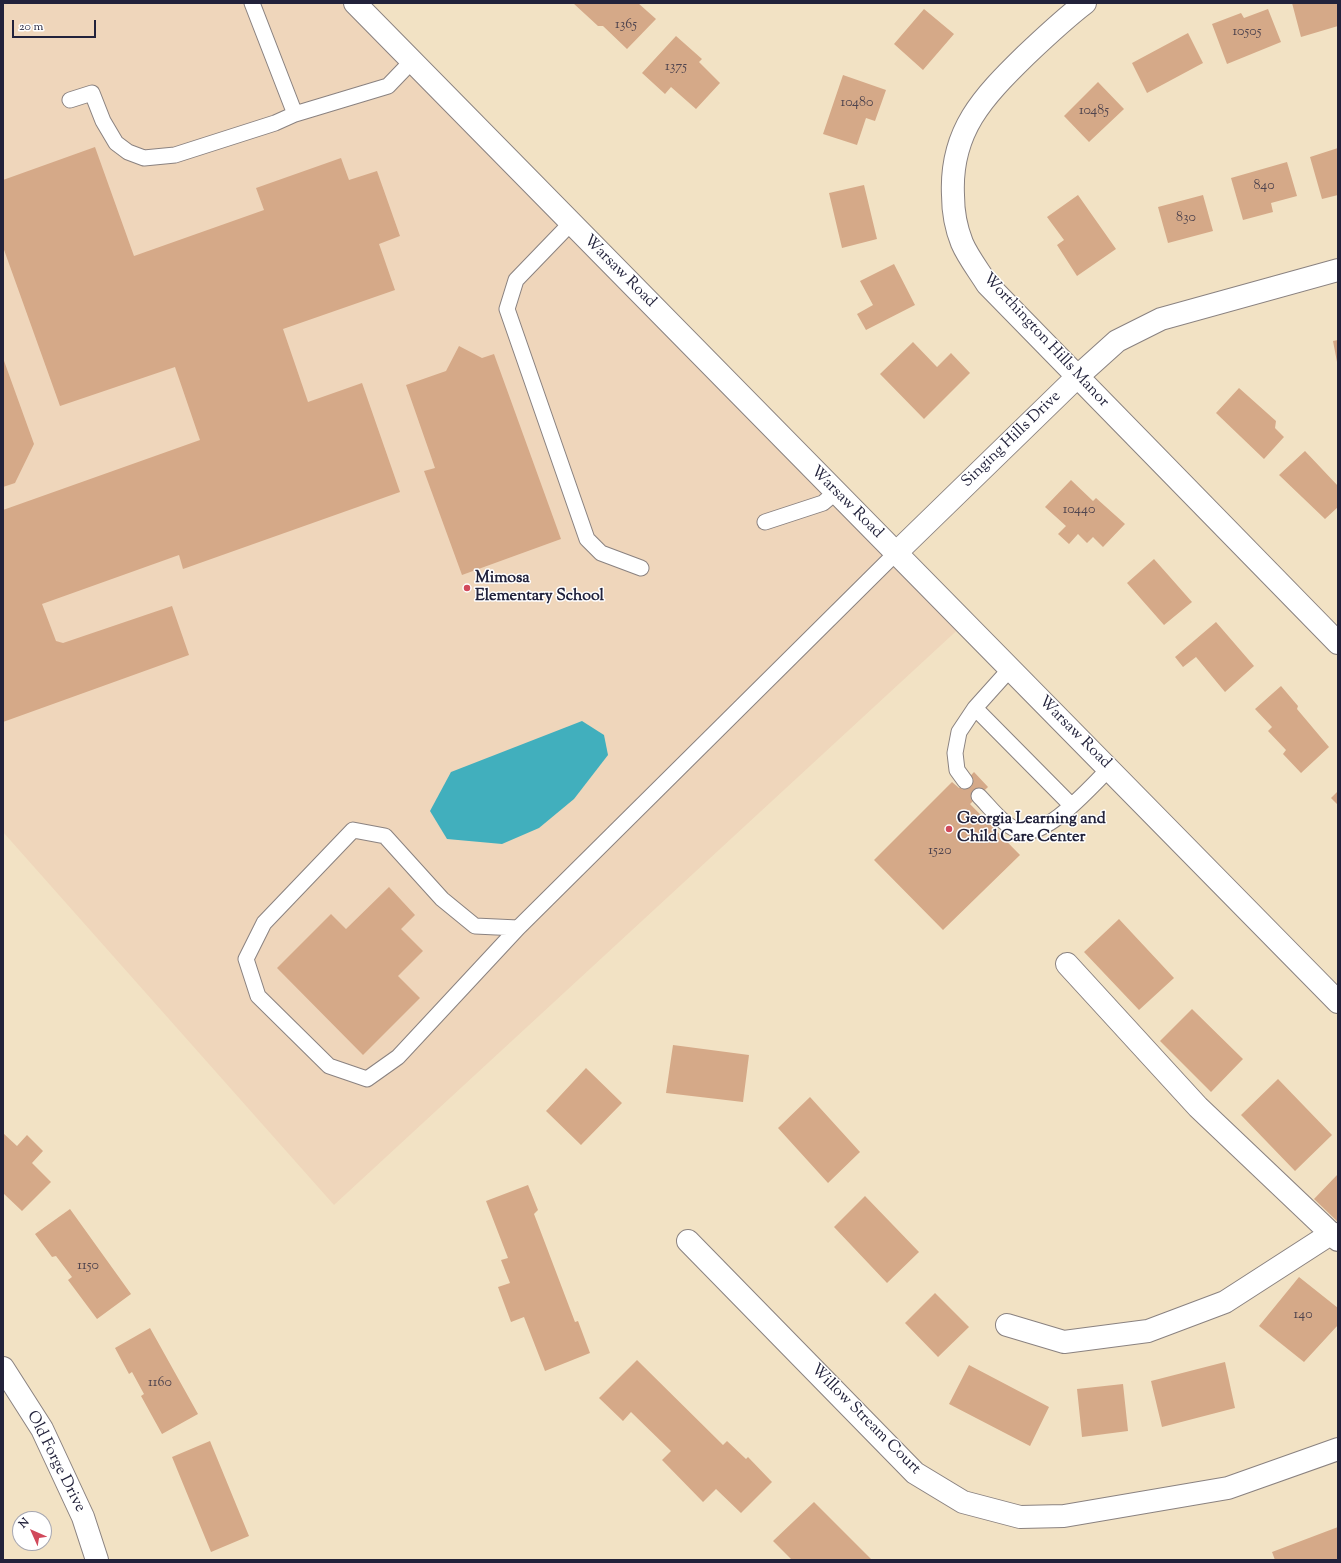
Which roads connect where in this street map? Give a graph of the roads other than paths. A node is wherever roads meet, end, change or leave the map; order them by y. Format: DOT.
graph roads {
  1 [pos="252,3"];
  2 [pos="355,3"];
  3 [pos="1085,3"];
  4 [pos="412,61"];
  5 [pos="70,100"];
  6 [pos="295,114"];
  7 [pos="571,223"];
  8 [pos="1338,270"];
  9 [pos="1077,377"];
  10 [pos="836,492"];
  11 [pos="765,522"];
  12 [pos="896,553"];
  13 [pos="641,568"];
  14 [pos="1338,643"];
  15 [pos="1010,669"];
  16 [pos="975,708"];
  17 [pos="1109,769"];
  18 [pos="965,781"];
  19 [pos="979,796"];
  20 [pos="1071,805"];
  21 [pos="518,928"];
  22 [pos="1067,964"];
  23 [pos="1338,1002"];
  24 [pos="1335,1237"];
  25 [pos="688,1241"];
  26 [pos="1007,1325"];
  27 [pos="3,1368"];
  28 [pos="1338,1449"];
  29 [pos="97,1560"];
  1 -- 6 [label="lane"];
  2 -- 4 [label="street, Warsaw Road"];
  3 -- 9 [label="street, Worthington Hills Manor"];
  4 -- 6 [label="lane"];
  4 -- 7 [label="street, Warsaw Road"];
  5 -- 6 [label="lane"];
  7 -- 10 [label="street, Warsaw Road"];
  7 -- 13 [label="lane"];
  8 -- 9 [label="street, Singing Hills Drive"];
  9 -- 12 [label="street, Singing Hills Drive"];
  9 -- 14 [label="street, Worthington Hills Manor"];
  10 -- 11 [label="lane"];
  10 -- 12 [label="street, Warsaw Road"];
  12 -- 15 [label="street, Warsaw Road"];
  12 -- 21 [label="lane"];
  15 -- 16 [label="lane"];
  15 -- 17 [label="street, Warsaw Road"];
  16 -- 18 [label="lane"];
  16 -- 20 [label="lane"];
  17 -- 20 [label="lane"];
  17 -- 23 [label="street, Warsaw Road"];
  19 -- 20 [label="lane"];
  21 -- 21 [label="lane"];
  22 -- 24 [label="street"];
  24 -- 26 [label="street"];
  25 -- 28 [label="street, Willow Stream Court"];
  27 -- 29 [label="street, Old Forge Drive"];
}
